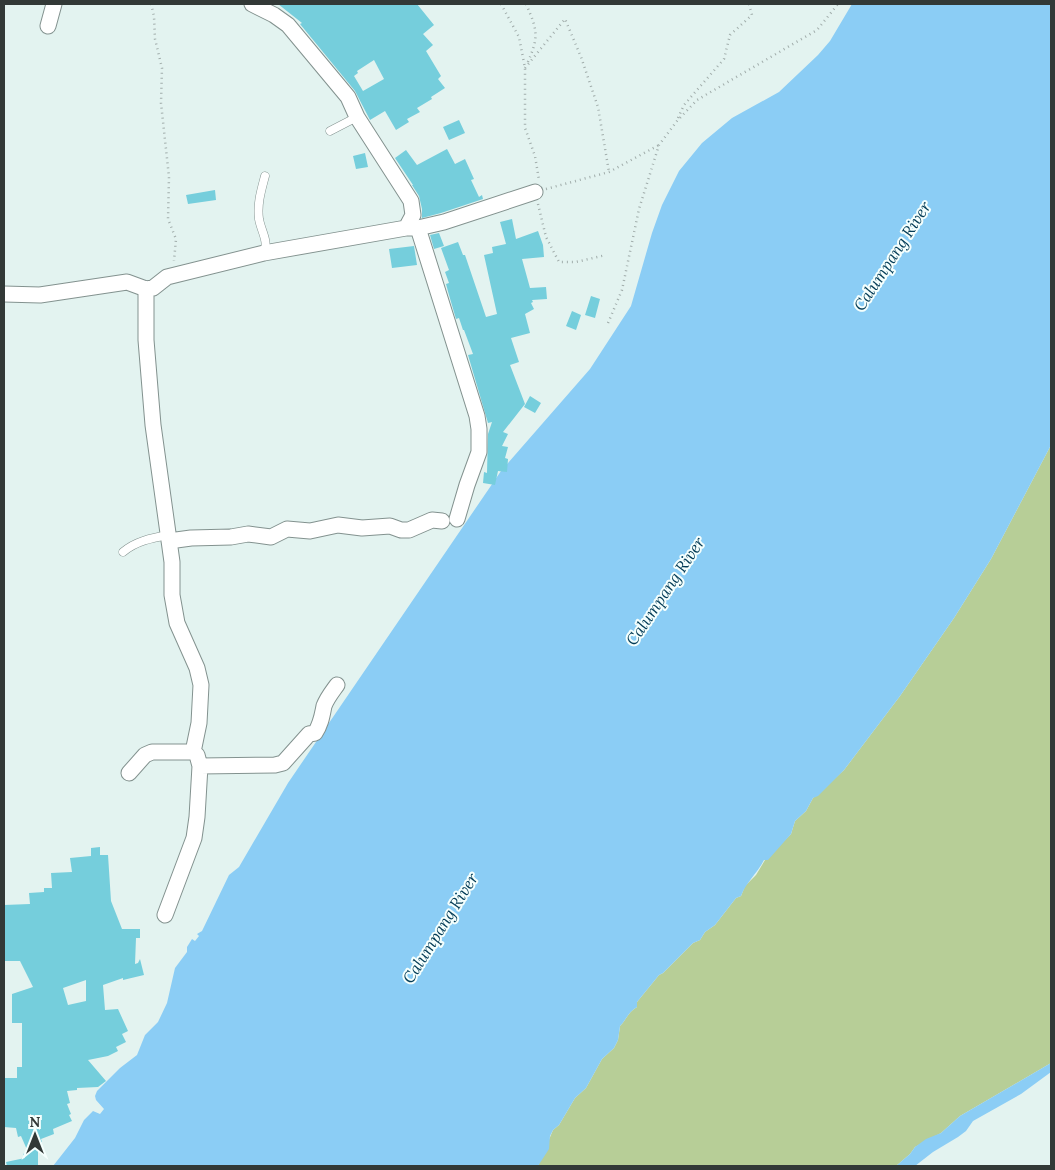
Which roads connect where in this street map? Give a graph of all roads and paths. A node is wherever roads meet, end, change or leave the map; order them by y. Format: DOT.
graph roads {
  1 [pos="54,4"];
  2 [pos="151,4"];
  3 [pos="252,4"];
  4 [pos="500,4"];
  5 [pos="526,4"];
  6 [pos="750,4"];
  7 [pos="838,4"];
  8 [pos="48,26"];
  9 [pos="525,68"];
  10 [pos="357,118"];
  11 [pos="677,120"];
  12 [pos="330,131"];
  13 [pos="659,145"];
  14 [pos="609,172"];
  15 [pos="264,176"];
  16 [pos="535,192"];
  17 [pos="412,228"];
  18 [pos="264,253"];
  19 [pos="606,255"];
  20 [pos="167,277"];
  21 [pos="146,289"];
  22 [pos="4,294"];
  23 [pos="608,323"];
  24 [pos="457,519"];
  25 [pos="442,521"];
  26 [pos="168,538"];
  27 [pos="123,552"];
  28 [pos="337,685"];
  29 [pos="193,752"];
  30 [pos="200,766"];
  31 [pos="129,772"];
  32 [pos="165,915"];
  1 -- 8 [label="street"];
  2 -- 20 [label="path"];
  3 -- 10 [label="street"];
  4 -- 9 [label="path"];
  5 -- 9 [label="path"];
  6 -- 11 [label="path"];
  7 -- 11 [label="path"];
  9 -- 14 [label="path"];
  9 -- 16 [label="path"];
  10 -- 12 [label="lane"];
  10 -- 17 [label="street"];
  11 -- 13 [label="path"];
  13 -- 14 [label="path"];
  13 -- 23 [label="path"];
  14 -- 16 [label="path"];
  15 -- 18 [label="lane"];
  16 -- 17 [label="street"];
  16 -- 19 [label="path"];
  17 -- 18 [label="street"];
  17 -- 24 [label="street"];
  18 -- 20 [label="street"];
  20 -- 21 [label="street"];
  21 -- 22 [label="street"];
  21 -- 26 [label="street"];
  25 -- 26 [label="street"];
  26 -- 27 [label="lane"];
  26 -- 29 [label="street"];
  28 -- 30 [label="street"];
  29 -- 30 [label="street"];
  29 -- 31 [label="street"];
  30 -- 32 [label="street"];
}
